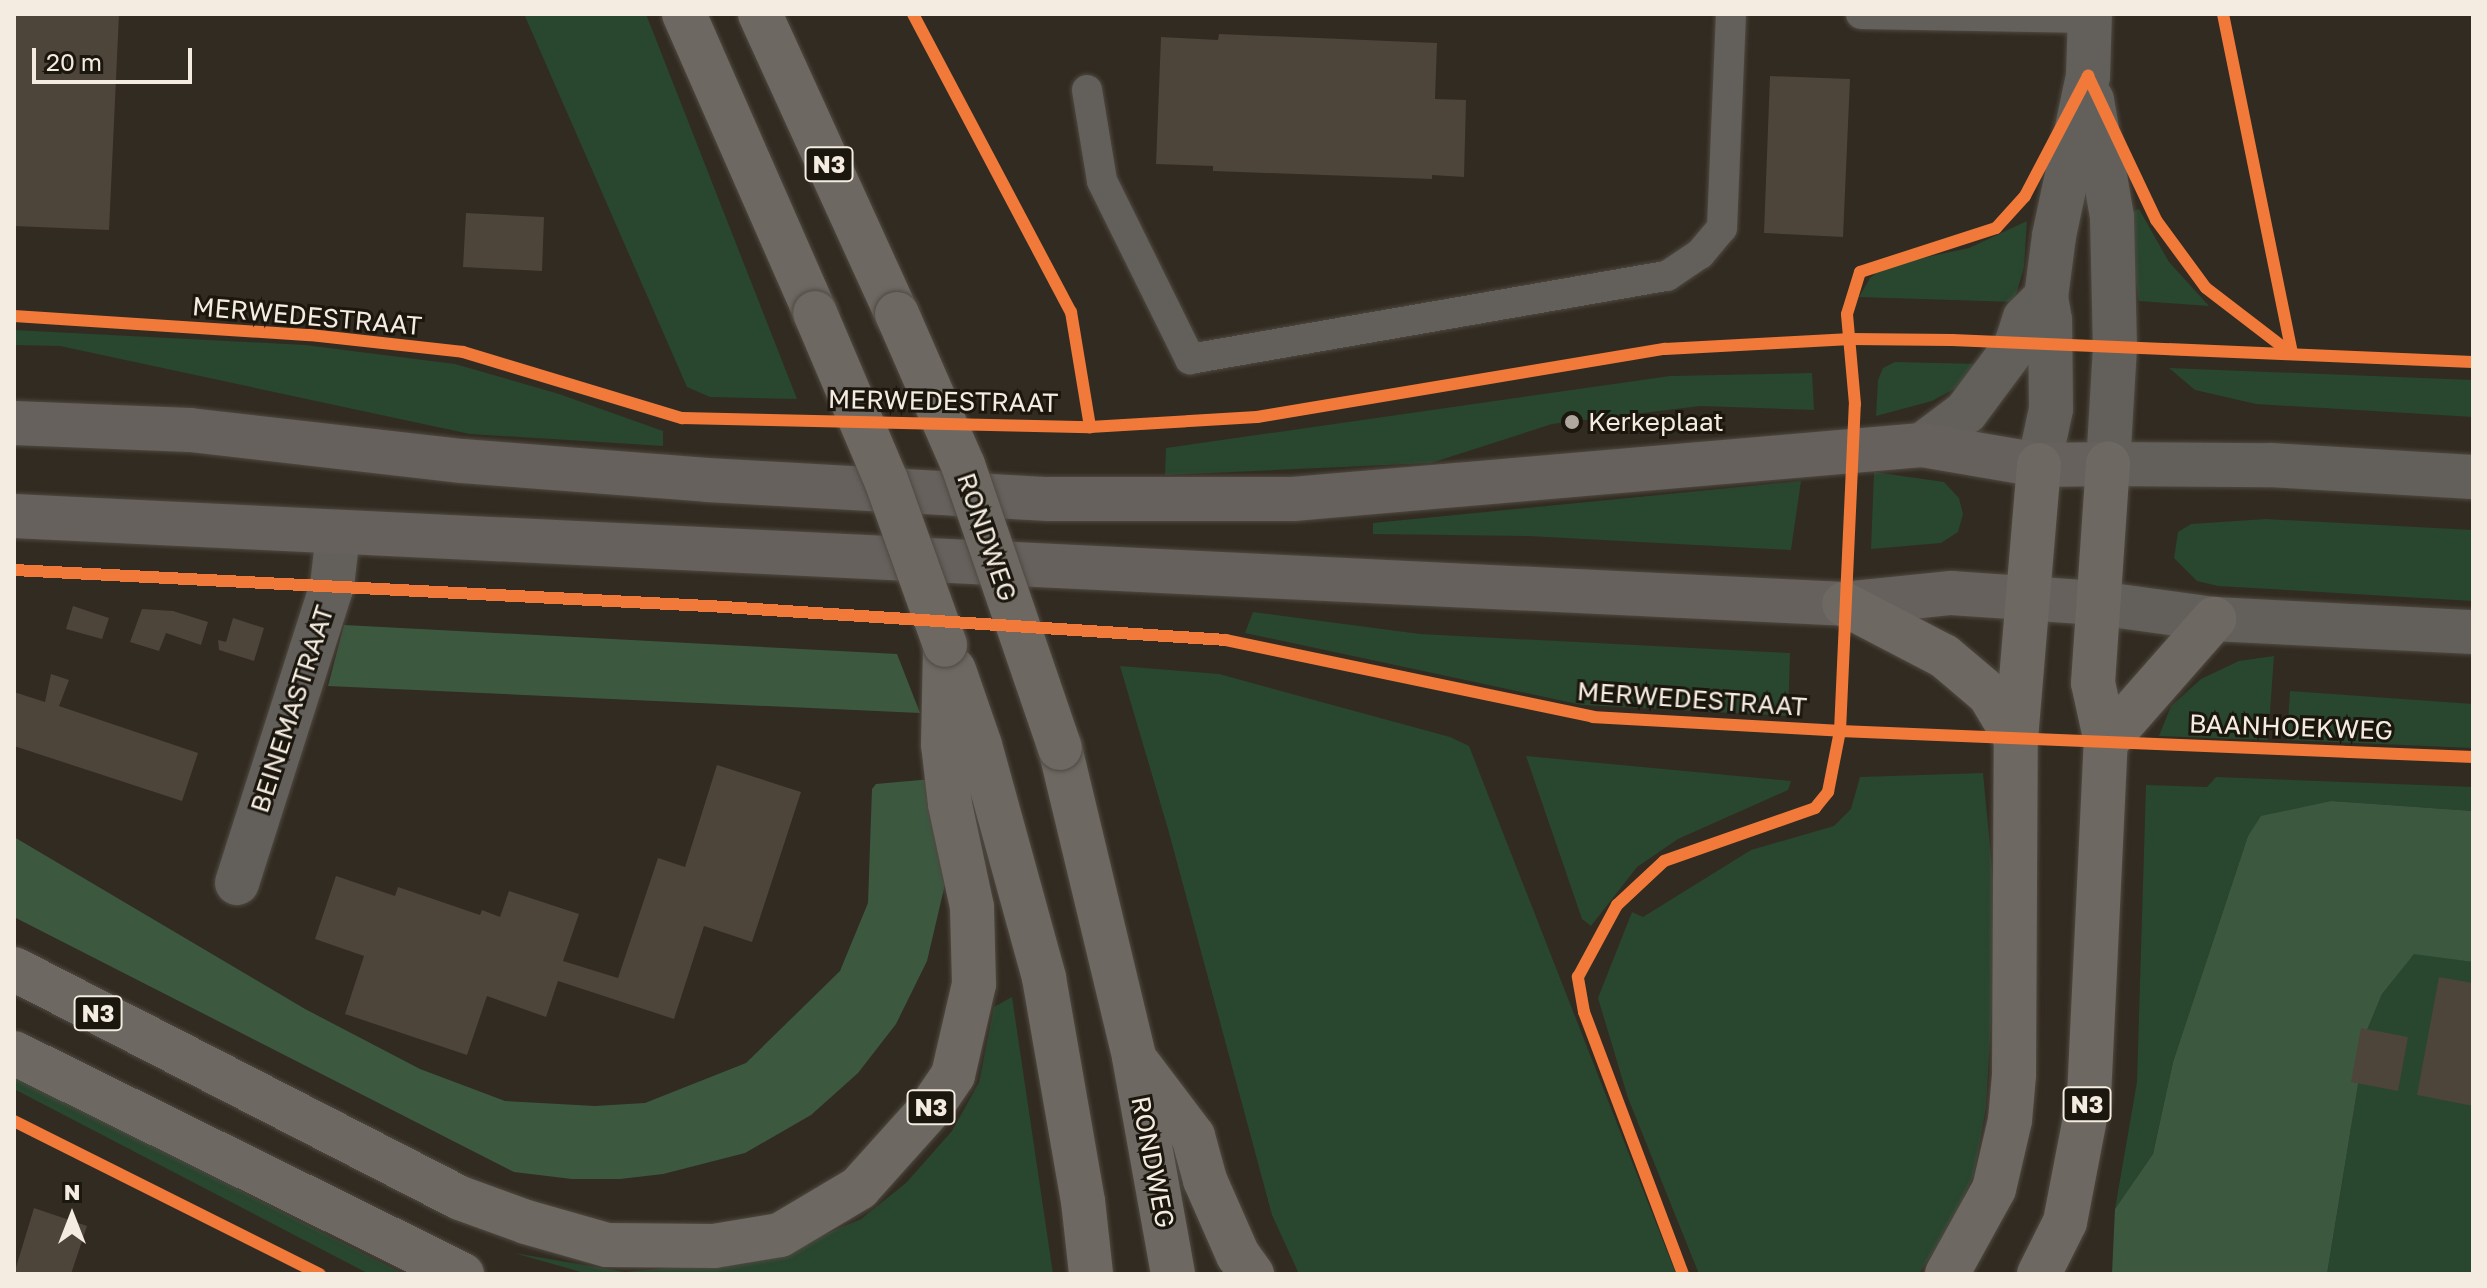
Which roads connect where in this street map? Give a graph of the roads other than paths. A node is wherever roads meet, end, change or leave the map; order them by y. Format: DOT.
graph roads {
  1 [pos="684,14"];
  2 [pos="760,14"];
  3 [pos="1731,14"];
  4 [pos="1861,14"];
  5 [pos="2090,16"];
  6 [pos="2088,76"];
  7 [pos="1087,90"];
  8 [pos="2046,297"];
  9 [pos="14,423"];
  10 [pos="1922,445"];
  11 [pos="2108,464"];
  12 [pos="2039,465"];
  13 [pos="2473,477"];
  14 [pos="14,516"];
  15 [pos="338,533"];
  16 [pos="2028,599"];
  17 [pos="2097,603"];
  18 [pos="1844,604"];
  19 [pos="2214,619"];
  20 [pos="2473,632"];
  21 [pos="2016,739"];
  22 [pos="2106,742"];
  23 [pos="962,744"];
  24 [pos="237,883"];
  25 [pos="14,969"];
  26 [pos="14,1053"];
  27 [pos="1134,1057"];
  28 [pos="462,1274"];
  29 [pos="1091,1274"];
  30 [pos="1173,1274"];
  31 [pos="1252,1274"];
  32 [pos="1947,1274"];
  33 [pos="2039,1274"];
  1 -- 23 [label="main road, N3, bridge"];
  2 -- 27 [label="main road, RONDWEG / N3, bridge"];
  3 -- 7 [label="lane"];
  4 -- 5 [label="lane"];
  5 -- 6 [label="street"];
  6 -- 8 [label="street"];
  6 -- 11 [label="street"];
  8 -- 10 [label="street"];
  8 -- 12 [label="street"];
  9 -- 10 [label="main road"];
  10 -- 12 [label="main road"];
  11 -- 12 [label="main road"];
  11 -- 13 [label="street"];
  11 -- 17 [label="main road"];
  12 -- 16 [label="main road"];
  14 -- 15 [label="main road"];
  15 -- 18 [label="main road"];
  15 -- 24 [label="street, BEINEMASTRAAT"];
  16 -- 17 [label="main road"];
  16 -- 18 [label="main road"];
  16 -- 21 [label="main road"];
  17 -- 19 [label="street"];
  17 -- 22 [label="main road, N3"];
  18 -- 21 [label="main road"];
  19 -- 20 [label="street"];
  19 -- 22 [label="main road"];
  21 -- 32 [label="main road"];
  22 -- 33 [label="main road, N3"];
  23 -- 25 [label="main road, N3"];
  23 -- 29 [label="main road, N3"];
  26 -- 28 [label="main road"];
  27 -- 30 [label="main road, RONDWEG / N3"];
  27 -- 31 [label="main road, N3"];
}
